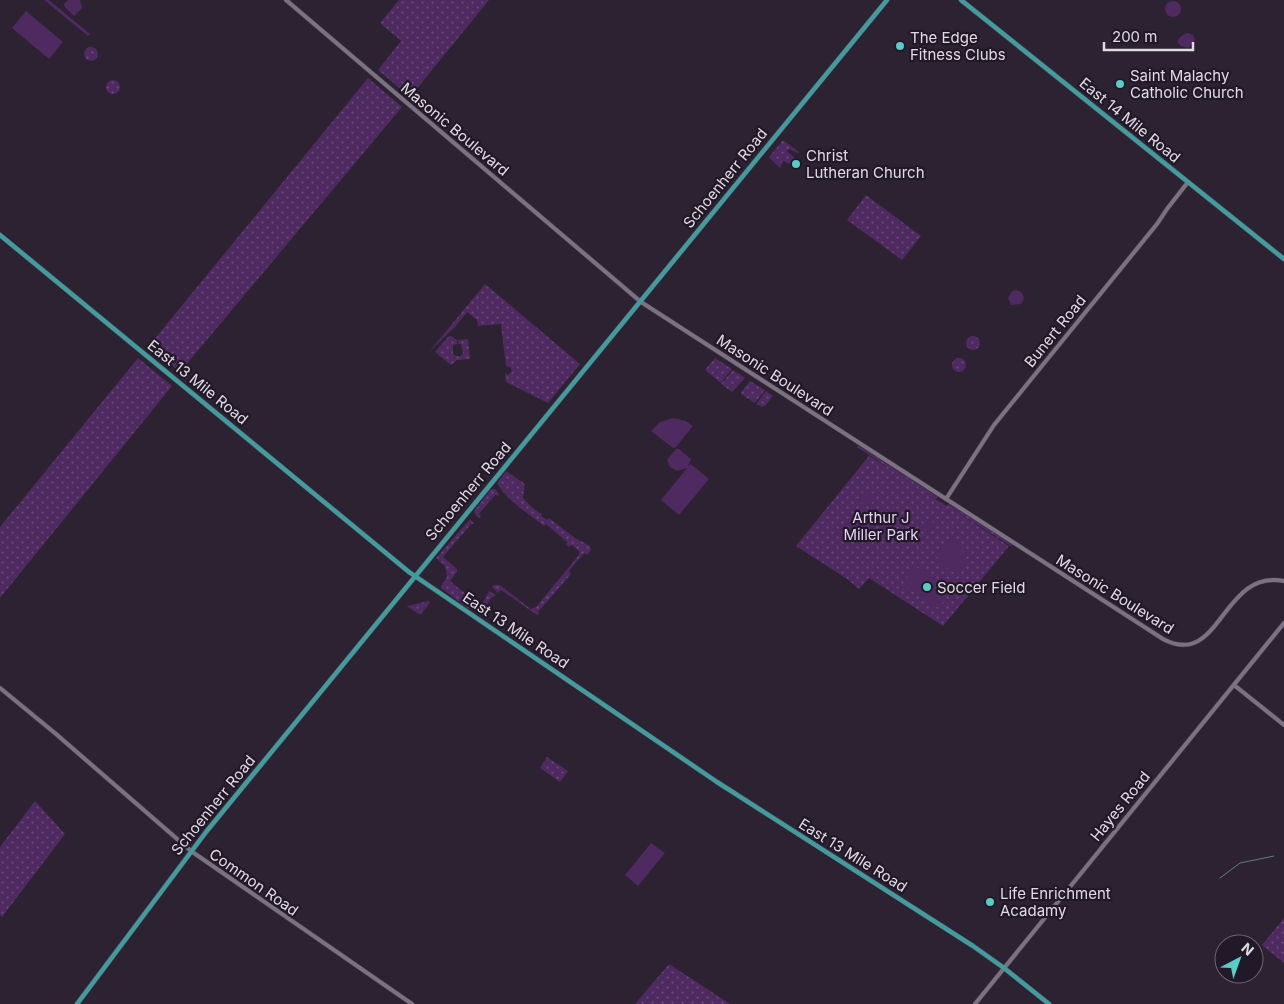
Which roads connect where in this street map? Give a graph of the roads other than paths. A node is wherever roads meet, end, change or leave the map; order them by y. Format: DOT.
graph roads {
  1 [pos="286,0"];
  2 [pos="886,0"];
  3 [pos="961,0"];
  4 [pos="1188,182"];
  5 [pos="0,235"];
  6 [pos="1284,259"];
  7 [pos="641,302"];
  8 [pos="946,499"];
  9 [pos="414,576"];
  10 [pos="1284,581"];
  11 [pos="1284,623"];
  12 [pos="1234,685"];
  13 [pos="0,688"];
  14 [pos="1284,726"];
  15 [pos="190,851"];
  16 [pos="1004,968"];
  17 [pos="76,1004"];
  18 [pos="412,1004"];
  19 [pos="975,1004"];
  20 [pos="1049,1004"];
  1 -- 7 [label="street, Masonic Boulevard"];
  2 -- 7 [label="main road, Schoenherr Road"];
  3 -- 4 [label="main road, East 14 Mile Road"];
  4 -- 6 [label="main road, East 14 Mile Road"];
  4 -- 8 [label="street, Bunert Road"];
  5 -- 9 [label="main road, East 13 Mile Road"];
  7 -- 8 [label="street, Masonic Boulevard"];
  7 -- 9 [label="main road, Schoenherr Road"];
  8 -- 10 [label="street, Masonic Boulevard"];
  9 -- 15 [label="main road, Schoenherr Road"];
  9 -- 16 [label="main road, East 13 Mile Road"];
  11 -- 12 [label="street, Hayes Road"];
  12 -- 14 [label="street"];
  12 -- 16 [label="street, Hayes Road"];
  13 -- 15 [label="street, Common Road"];
  15 -- 17 [label="main road, Schoenherr Road"];
  15 -- 18 [label="street, Common Road"];
  16 -- 19 [label="street, Hayes Road"];
  16 -- 20 [label="main road, East 13 Mile Road"];
}
